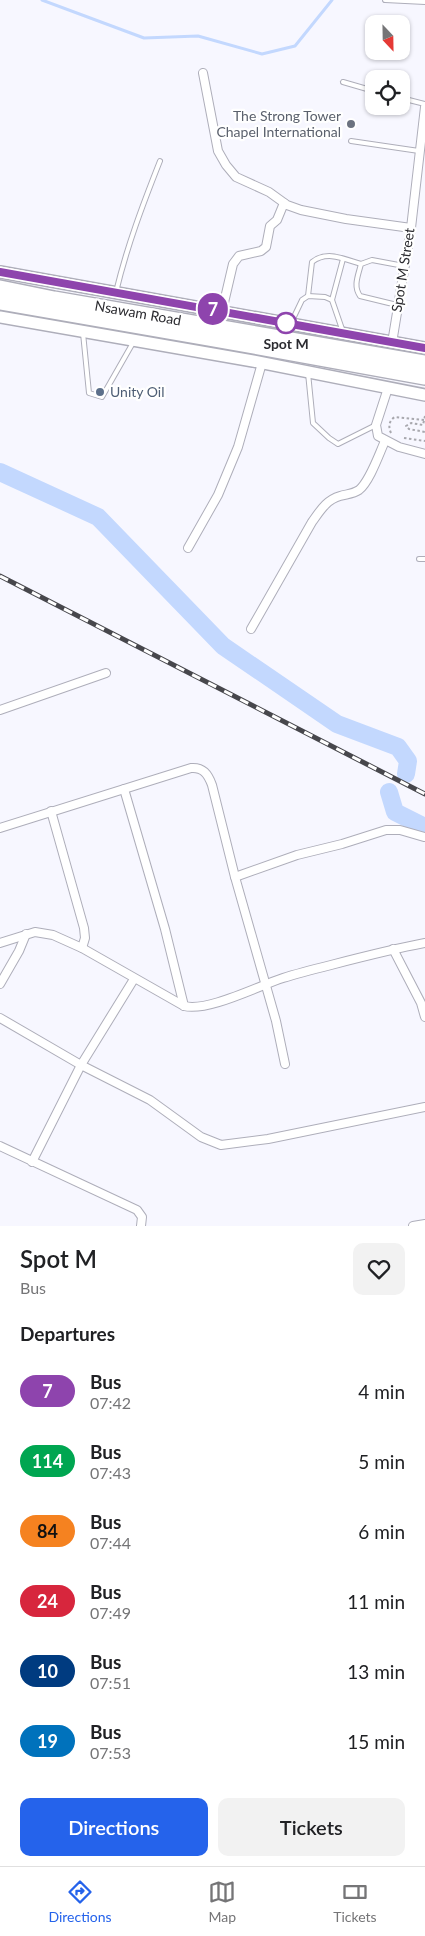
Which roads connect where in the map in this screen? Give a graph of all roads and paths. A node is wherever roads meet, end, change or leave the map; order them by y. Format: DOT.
graph roads {
  1 [pos="385,0"];
  2 [pos="425,2"];
  3 [pos="203,73"];
  4 [pos="343,82"];
  5 [pos="365,88"];
  6 [pos="410,101"];
  7 [pos="425,106"];
  8 [pos="351,141"];
  9 [pos="419,151"];
  10 [pos="160,161"];
  11 [pos="284,203"];
  12 [pos="411,228"];
  13 [pos="343,259"];
  14 [pos="361,264"];
  15 [pos="404,266"];
  16 [pos="0,272"];
  17 [pos="0,288"];
  18 [pos="116,293"];
  19 [pos="308,296"];
  20 [pos="332,300"];
  21 [pos="0,302"];
  22 [pos="398,305"];
  23 [pos="222,311"];
  24 [pos="0,317"];
  25 [pos="291,324"];
  26 [pos="83,331"];
  27 [pos="343,334"];
  28 [pos="135,340"];
  29 [pos="392,343"];
  30 [pos="425,348"];
  31 [pos="262,363"];
  32 [pos="425,363"];
  33 [pos="308,372"];
  34 [pos="425,377"];
  35 [pos="388,388"];
  36 [pos="425,395"];
  37 [pos="425,416"];
  38 [pos="424,420"];
  39 [pos="376,425"];
  40 [pos="425,432"];
  41 [pos="396,436"];
  42 [pos="401,438"];
  43 [pos="385,441"];
  44 [pos="425,441"];
  45 [pos="425,454"];
  46 [pos="188,548"];
  47 [pos="419,559"];
  48 [pos="425,559"];
  49 [pos="251,629"];
  50 [pos="106,674"];
  51 [pos="0,710"];
  52 [pos="124,788"];
  53 [pos="51,811"];
  54 [pos="0,828"];
  55 [pos="424,836"];
  56 [pos="235,876"];
  57 [pos="26,934"];
  58 [pos="0,943"];
  59 [pos="425,943"];
  60 [pos="82,948"];
  61 [pos="393,949"];
  62 [pos="134,979"];
  63 [pos="0,984"];
  64 [pos="265,984"];
  65 [pos="423,1002"];
  66 [pos="184,1006"];
  67 [pos="425,1017"];
  68 [pos="0,1018"];
  69 [pos="285,1064"];
  70 [pos="81,1065"];
  71 [pos="425,1107"];
  72 [pos="0,1146"];
  73 [pos="32,1162"];
  74 [pos="425,1224"];
  75 [pos="141,1226"];
  76 [pos="413,1226"];
  1 -- 2 [label="lane"];
  3 -- 11 [label="street"];
  4 -- 5 [label="lane"];
  6 -- 7 [label="lane"];
  7 -- 9 [label="street, Spot M Street"];
  8 -- 9 [label="lane"];
  9 -- 12 [label="street, Spot M Street"];
  10 -- 18 [label="lane"];
  11 -- 12 [label="street"];
  11 -- 23 [label="street"];
  12 -- 15 [label="street, Spot M Street"];
  13 -- 14 [label="lane"];
  13 -- 19 [label="lane"];
  13 -- 20 [label="lane"];
  14 -- 15 [label="lane"];
  14 -- 22 [label="lane"];
  15 -- 22 [label="street, Spot M Street"];
  16 -- 18 [label="main road"];
  17 -- 32 [label="highway, Nsawam Road"];
  18 -- 23 [label="main road"];
  19 -- 20 [label="lane"];
  19 -- 25 [label="lane"];
  20 -- 27 [label="lane"];
  21 -- 34 [label="highway, Nsawam Road"];
  22 -- 29 [label="street, Spot M Street"];
  23 -- 25 [label="main road"];
  24 -- 26 [label="main road"];
  25 -- 27 [label="main road"];
  26 -- 28 [label="main road"];
  26 -- 28 [label="lane"];
  27 -- 29 [label="main road"];
  28 -- 31 [label="main road"];
  29 -- 30 [label="main road"];
  31 -- 33 [label="main road"];
  31 -- 46 [label="street"];
  33 -- 35 [label="main road"];
  33 -- 39 [label="lane"];
  35 -- 36 [label="main road"];
  35 -- 39 [label="street"];
  37 -- 38 [label="path"];
  38 -- 40 [label="path"];
  38 -- 41 [label="path"];
  39 -- 43 [label="street"];
  42 -- 44 [label="path"];
  43 -- 45 [label="street"];
  43 -- 49 [label="street"];
  47 -- 48 [label="lane"];
  50 -- 51 [label="street"];
  52 -- 53 [label="street"];
  52 -- 56 [label="street"];
  52 -- 66 [label="street"];
  53 -- 54 [label="street"];
  53 -- 60 [label="street"];
  55 -- 56 [label="street"];
  56 -- 64 [label="street"];
  57 -- 58 [label="street"];
  57 -- 60 [label="street"];
  57 -- 63 [label="street"];
  59 -- 61 [label="street"];
  60 -- 62 [label="street"];
  61 -- 64 [label="street"];
  61 -- 65 [label="street"];
  62 -- 66 [label="street"];
  62 -- 70 [label="street"];
  64 -- 66 [label="street"];
  64 -- 69 [label="street"];
  65 -- 67 [label="street"];
  68 -- 70 [label="street"];
  70 -- 71 [label="street"];
  70 -- 73 [label="street"];
  72 -- 73 [label="street"];
  73 -- 75 [label="street"];
  74 -- 76 [label="street"];
}
